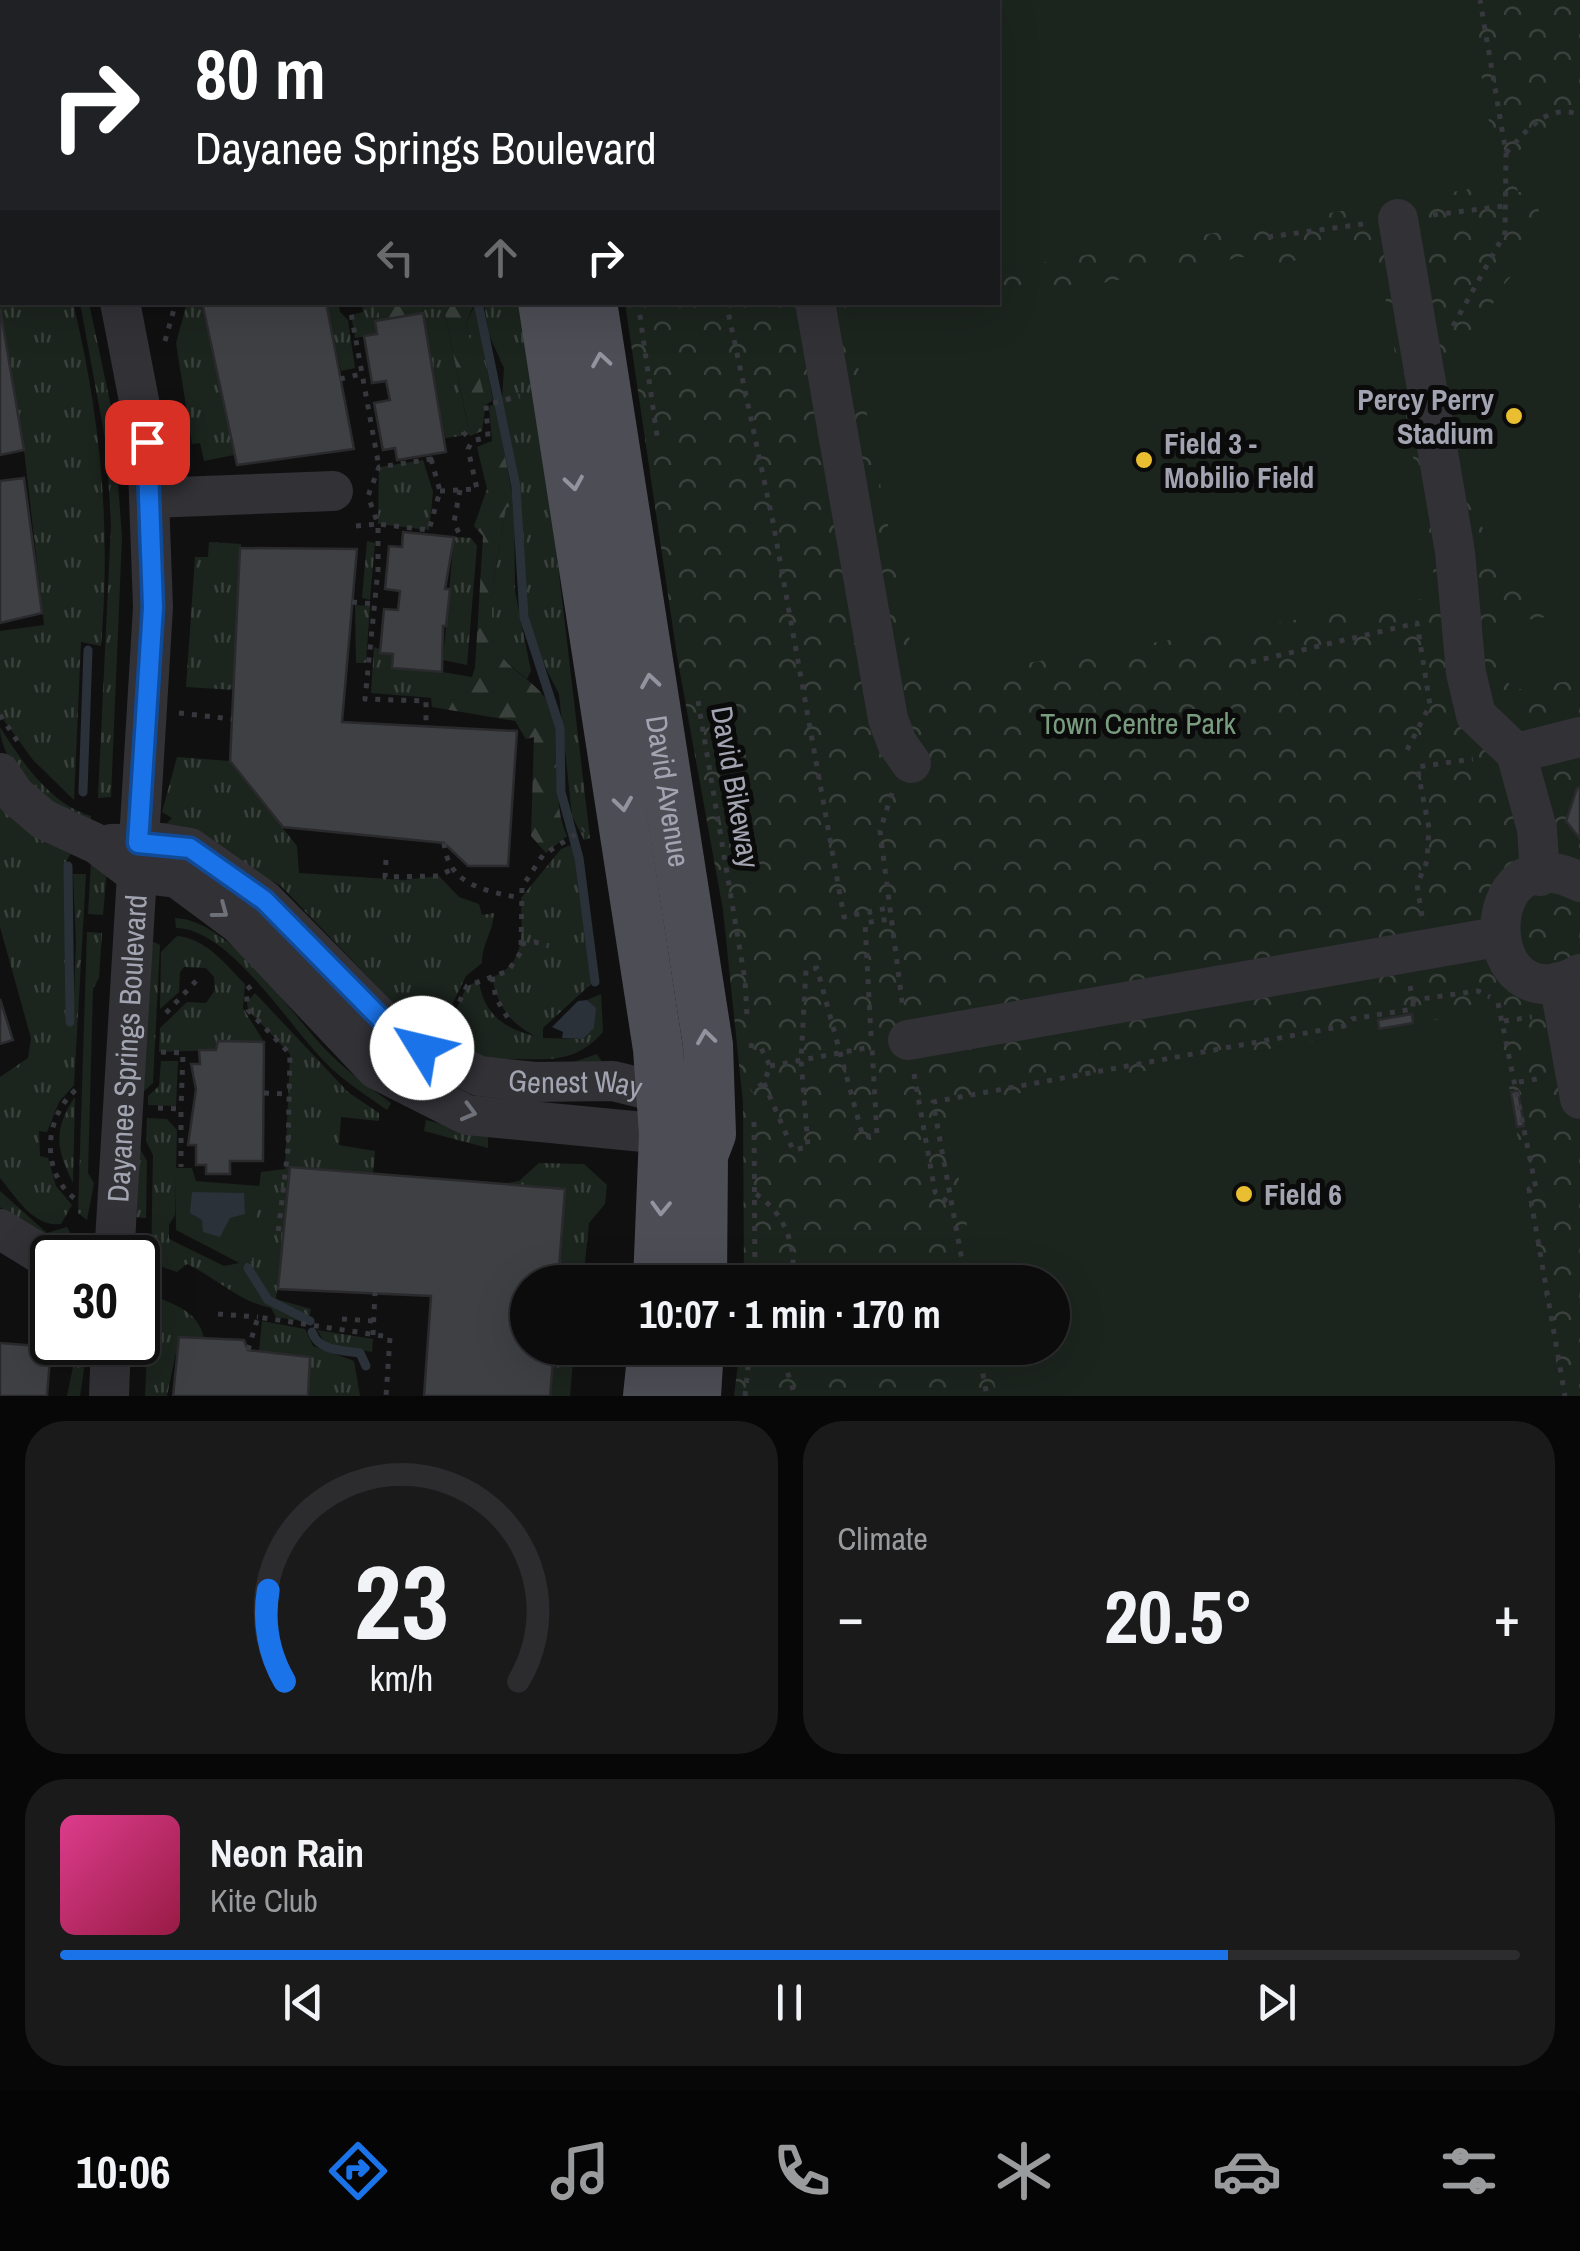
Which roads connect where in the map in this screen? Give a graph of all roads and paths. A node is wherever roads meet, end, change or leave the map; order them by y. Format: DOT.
graph roads {
  1 [pos="1480,0"];
  2 [pos="1580,115"];
  3 [pos="1506,153"];
  4 [pos="1398,219"];
  5 [pos="121,305"];
  6 [pos="175,305"];
  7 [pos="350,305"];
  8 [pos="543,305"];
  9 [pos="592,305"];
  10 [pos="638,305"];
  11 [pos="727,305"];
  12 [pos="816,305"];
  13 [pos="164,344"];
  14 [pos="362,374"];
  15 [pos="340,379"];
  16 [pos="1426,381"];
  17 [pos="502,398"];
  18 [pos="463,432"];
  19 [pos="472,441"];
  20 [pos="659,451"];
  21 [pos="379,466"];
  22 [pos="460,490"];
  23 [pos="333,491"];
  24 [pos="440,491"];
  25 [pos="151,498"];
  26 [pos="378,524"];
  27 [pos="356,526"];
  28 [pos="461,538"];
  29 [pos="352,602"];
  30 [pos="375,604"];
  31 [pos="1252,662"];
  32 [pos="695,682"];
  33 [pos="170,711"];
  34 [pos="0,716"];
  35 [pos="232,719"];
  36 [pos="426,726"];
  37 [pos="1580,737"];
  38 [pos="1406,752"];
  39 [pos="1516,752"];
  40 [pos="909,760"];
  41 [pos="12,761"];
  42 [pos="588,828"];
  43 [pos="444,843"];
  44 [pos="136,858"];
  45 [pos="386,860"];
  46 [pos="452,869"];
  47 [pos="1540,876"];
  48 [pos="1580,882"];
  49 [pos="520,898"];
  50 [pos="888,908"];
  51 [pos="889,919"];
  52 [pos="1497,937"];
  53 [pos="521,944"];
  54 [pos="549,946"];
  55 [pos="1416,951"];
  56 [pos="492,977"];
  57 [pos="1570,978"];
  58 [pos="196,980"];
  59 [pos="253,984"];
  60 [pos="1413,1000"];
  61 [pos="160,1018"];
  62 [pos="509,1020"];
  63 [pos="443,1038"];
  64 [pos="890,1043"];
  65 [pos="748,1044"];
  66 [pos="159,1052"];
  67 [pos="837,1053"];
  68 [pos="749,1060"];
  69 [pos="802,1060"];
  70 [pos="770,1066"];
  71 [pos="750,1076"];
  72 [pos="764,1083"];
  73 [pos="78,1088"];
  74 [pos="751,1091"];
  75 [pos="264,1093"];
  76 [pos="289,1094"];
  77 [pos="1580,1099"];
  78 [pos="146,1108"];
  79 [pos="181,1109"];
  80 [pos="676,1127"];
  81 [pos="181,1168"];
  82 [pos="755,1194"];
  83 [pos="74,1198"];
  84 [pos="952,1206"];
  85 [pos="0,1229"];
  86 [pos="278,1234"];
  87 [pos="115,1235"];
  88 [pos="30,1247"];
  89 [pos="660,1265"];
  90 [pos="699,1265"];
  91 [pos="755,1265"];
  92 [pos="793,1265"];
  93 [pos="963,1265"];
  94 [pos="375,1292"];
  95 [pos="218,1314"];
  96 [pos="258,1317"];
  97 [pos="342,1319"];
  98 [pos="374,1321"];
  99 [pos="374,1336"];
  100 [pos="248,1350"];
  101 [pos="110,1365"];
  102 [pos="651,1365"];
  103 [pos="698,1365"];
  104 [pos="748,1365"];
  105 [pos="785,1365"];
  106 [pos="981,1365"];
  107 [pos="109,1396"];
  108 [pos="386,1396"];
  109 [pos="648,1396"];
  110 [pos="696,1396"];
  111 [pos="745,1396"];
  112 [pos="794,1396"];
  113 [pos="987,1396"];
  114 [pos="1565,1396"];
  1 -- 3 [label="path"];
  2 -- 3 [label="path"];
  3 -- 16 [label="path"];
  4 -- 16 [label="street"];
  5 -- 25 [label="street, Dayanee Springs Boulevard"];
  6 -- 13 [label="path"];
  7 -- 14 [label="path"];
  8 -- 80 [label="main road, David Avenue, one-way"];
  80 -- 9 [label="main road, David Avenue, one-way"];
  10 -- 20 [label="path"];
  11 -- 50 [label="path"];
  12 -- 40 [label="street"];
  14 -- 15 [label="path"];
  14 -- 21 [label="path"];
  16 -- 39 [label="street"];
  17 -- 19 [label="path"];
  18 -- 19 [label="path"];
  19 -- 22 [label="path"];
  21 -- 24 [label="path"];
  21 -- 26 [label="path"];
  22 -- 24 [label="path"];
  22 -- 28 [label="path"];
  23 -- 25 [label="street"];
  24 -- 26 [label="path"];
  25 -- 33 [label="street, Dayanee Springs Boulevard"];
  26 -- 27 [label="path"];
  26 -- 30 [label="path"];
  29 -- 30 [label="path"];
  30 -- 36 [label="path"];
  31 -- 38 [label="path"];
  32 -- 65 [label="path, David Bikeway"];
  33 -- 35 [label="path"];
  33 -- 44 [label="street, Dayanee Springs Boulevard"];
  34 -- 41 [label="path"];
  37 -- 39 [label="street"];
  39 -- 47 [label="street"];
  39 -- 55 [label="path"];
  40 -- 50 [label="path"];
  41 -- 44 [label="street, Genest Way"];
  42 -- 49 [label="path"];
  43 -- 46 [label="path"];
  44 -- 80 [label="street, Genest Way"];
  44 -- 87 [label="street, Dayanee Springs Boulevard"];
  45 -- 46 [label="path"];
  46 -- 49 [label="path"];
  47 -- 48 [label="street"];
  47 -- 52 [label="street"];
  49 -- 53 [label="path"];
  50 -- 51 [label="path"];
  51 -- 64 [label="path"];
  51 -- 64 [label="path"];
  52 -- 55 [label="street"];
  52 -- 57 [label="street"];
  53 -- 54 [label="path"];
  53 -- 56 [label="path"];
  55 -- 60 [label="path"];
  55 -- 64 [label="street"];
  56 -- 62 [label="path"];
  56 -- 63 [label="path"];
  57 -- 77 [label="street"];
  58 -- 61 [label="path"];
  59 -- 76 [label="path"];
  60 -- 84 [label="path"];
  60 -- 114 [label="path"];
  64 -- 67 [label="path"];
  64 -- 67 [label="path"];
  64 -- 84 [label="path"];
  65 -- 68 [label="path, David Bikeway"];
  65 -- 70 [label="path"];
  66 -- 79 [label="path"];
  67 -- 69 [label="path"];
  67 -- 69 [label="path"];
  69 -- 70 [label="path"];
  69 -- 72 [label="path"];
  70 -- 72 [label="path"];
  71 -- 74 [label="path"];
  72 -- 74 [label="path"];
  73 -- 83 [label="path"];
  74 -- 82 [label="path"];
  75 -- 76 [label="path"];
  76 -- 86 [label="path"];
  78 -- 79 [label="path"];
  79 -- 81 [label="path"];
  80 -- 89 [label="main road, David Avenue, one-way"];
  80 -- 90 [label="main road, David Avenue"];
  82 -- 91 [label="path"];
  82 -- 92 [label="path"];
  84 -- 93 [label="path"];
  85 -- 88 [label="street"];
  94 -- 98 [label="path"];
  95 -- 96 [label="path"];
  96 -- 99 [label="path"];
  96 -- 100 [label="path"];
  97 -- 98 [label="path"];
  98 -- 99 [label="path"];
  99 -- 108 [label="path"];
  101 -- 107 [label="street"];
  102 -- 109 [label="main road"];
  103 -- 110 [label="main road"];
  104 -- 111 [label="path"];
  105 -- 112 [label="path"];
  106 -- 113 [label="path"];
}
